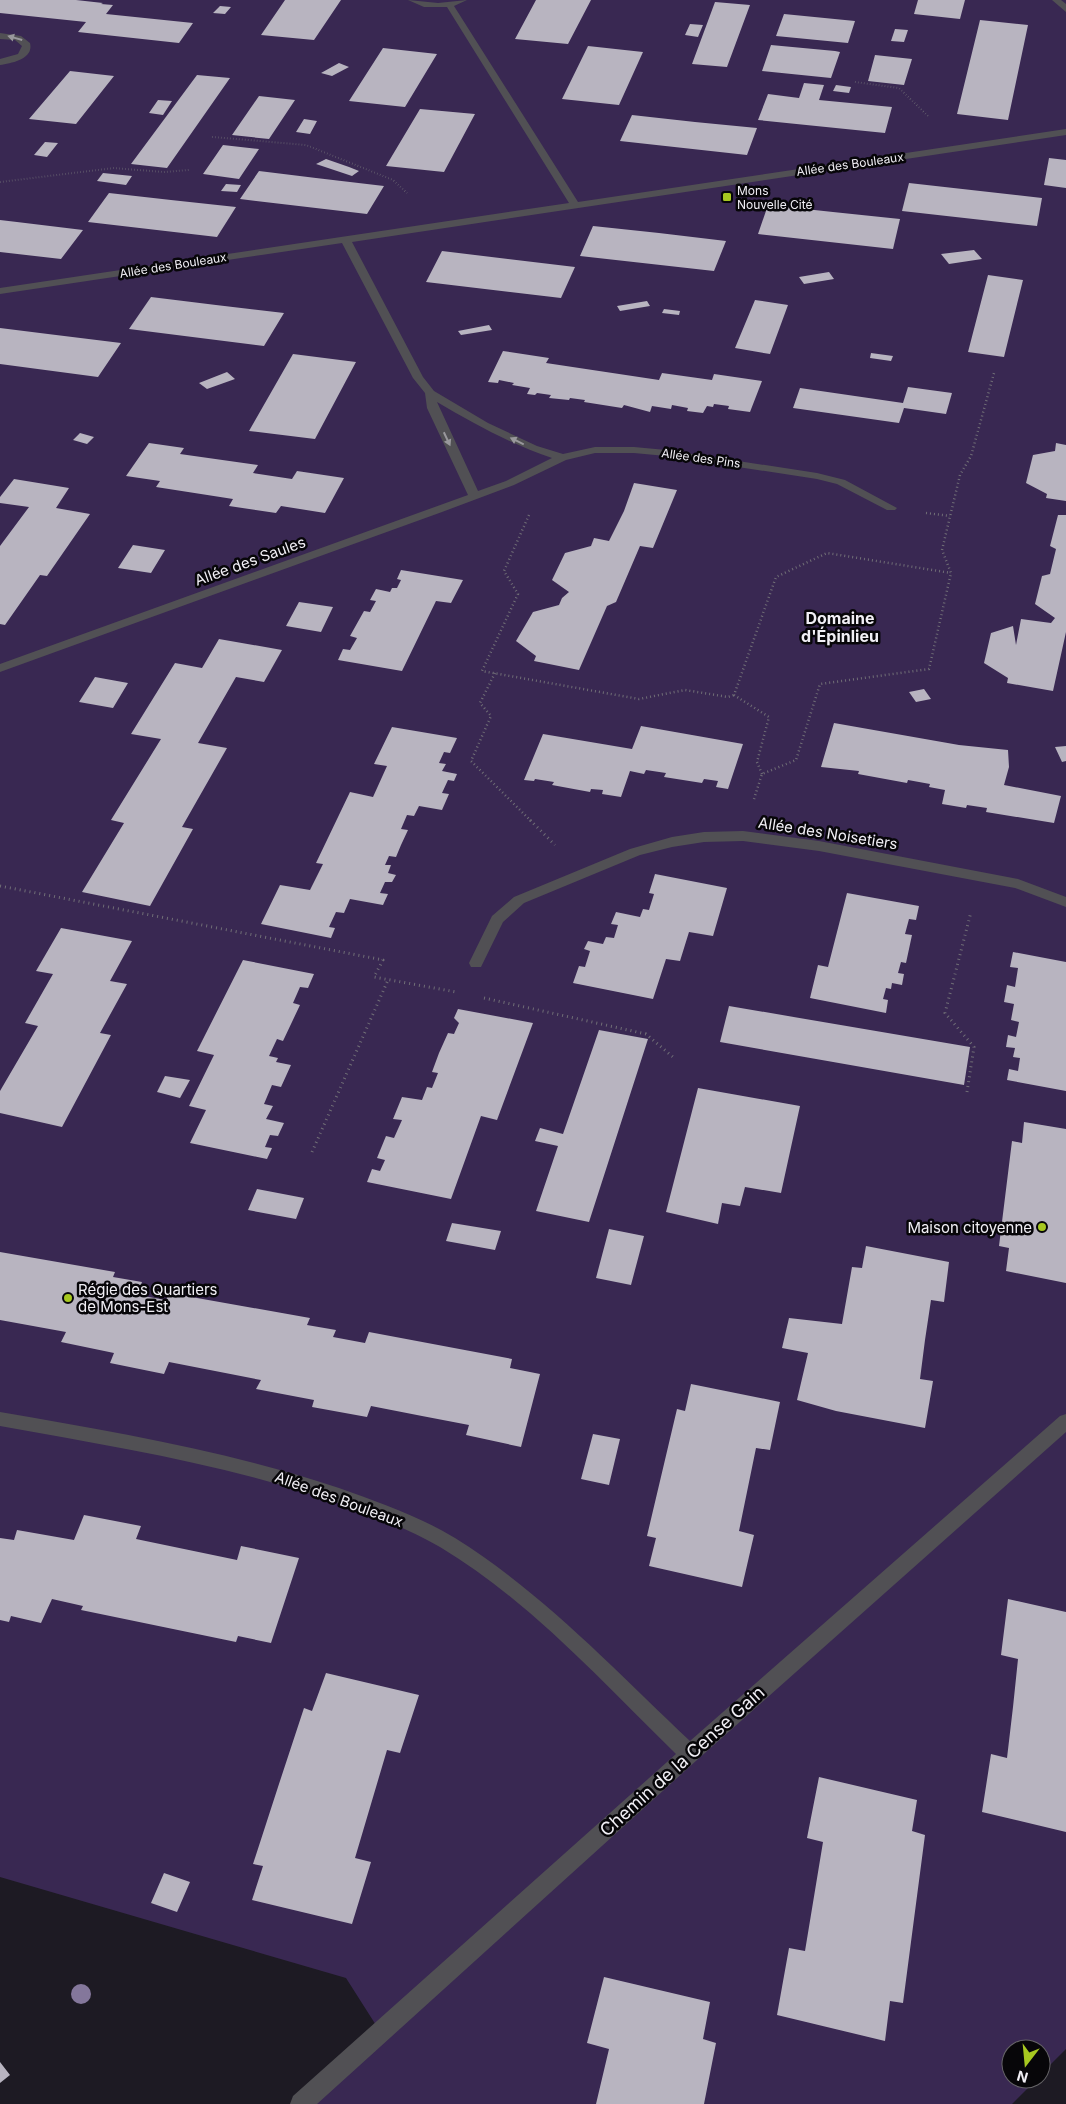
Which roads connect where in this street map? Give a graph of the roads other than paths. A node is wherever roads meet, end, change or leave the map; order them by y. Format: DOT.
graph roads {
  1 [pos="412,0"];
  2 [pos="463,0"];
  3 [pos="1056,0"];
  4 [pos="449,4"];
  5 [pos="1066,9"];
  6 [pos="0,36"];
  7 [pos="0,62"];
  8 [pos="1066,132"];
  9 [pos="574,204"];
  10 [pos="346,240"];
  11 [pos="0,291"];
  12 [pos="430,393"];
  13 [pos="562,458"];
  14 [pos="510,483"];
  15 [pos="474,496"];
  16 [pos="891,508"];
  17 [pos="0,668"];
  18 [pos="1066,902"];
  19 [pos="476,964"];
  20 [pos="0,1419"];
  21 [pos="1066,1421"];
  22 [pos="690,1754"];
  23 [pos="301,2104"];
  1 -- 4 [label="street"];
  2 -- 4 [label="street"];
  3 -- 5 [label="street"];
  4 -- 9 [label="street"];
  7 -- 6 [label="street, one-way"];
  8 -- 9 [label="street, Allée des Bouleaux"];
  9 -- 10 [label="street, Allée des Bouleaux"];
  10 -- 11 [label="street, Allée des Bouleaux"];
  10 -- 12 [label="street"];
  13 -- 12 [label="street, one-way"];
  12 -- 15 [label="street, one-way"];
  13 -- 14 [label="street, Allée des Pins"];
  13 -- 16 [label="street, Allée des Pins"];
  14 -- 15 [label="street, Allée des Saules"];
  15 -- 17 [label="street, Allée des Saules"];
  18 -- 19 [label="street, Allée des Noisetiers"];
  20 -- 22 [label="street, Allée des Bouleaux"];
  21 -- 22 [label="street, Chemin de la Cense Gain"];
  22 -- 23 [label="street, Chemin de la Cense Gain"];
}
